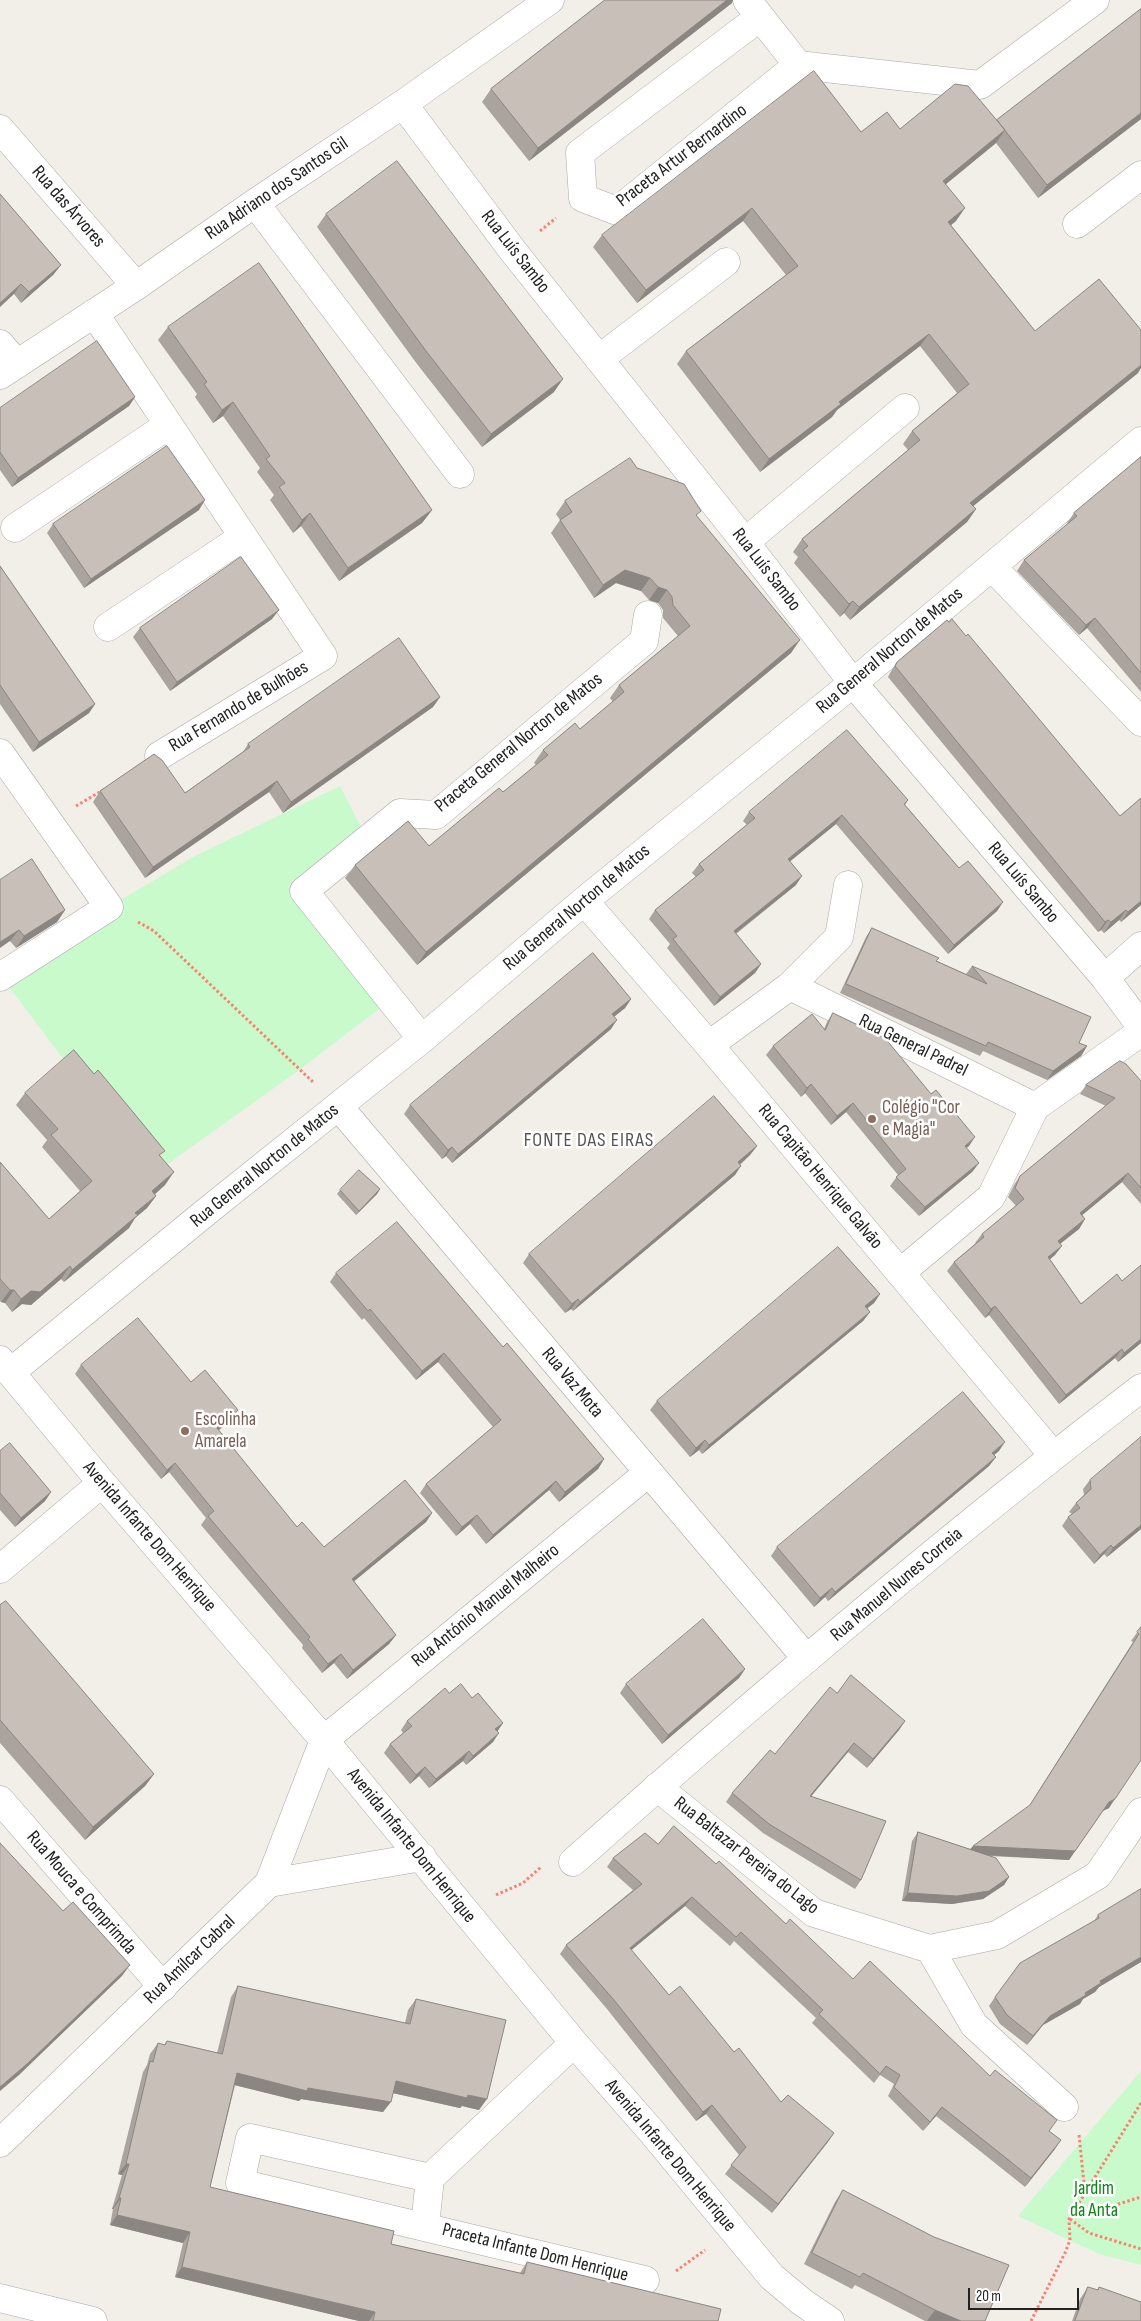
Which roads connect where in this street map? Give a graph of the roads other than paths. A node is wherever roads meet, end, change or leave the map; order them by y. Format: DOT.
graph roads {
  1 [pos="550,0"];
  2 [pos="1095,0"];
  3 [pos="754,8"];
  4 [pos="798,66"];
  5 [pos="403,104"];
  6 [pos="0,129"];
  7 [pos="1141,175"];
  8 [pos="255,203"];
  9 [pos="1077,224"];
  10 [pos="726,262"];
  11 [pos="136,286"];
  12 [pos="94,313"];
  13 [pos="599,359"];
  14 [pos="6,361"];
  15 [pos="905,408"];
  16 [pos="167,426"];
  17 [pos="1141,442"];
  18 [pos="460,474"];
  19 [pos="15,528"];
  20 [pos="243,537"];
  21 [pos="745,542"];
  22 [pos="992,567"];
  23 [pos="648,615"];
  24 [pos="108,627"];
  25 [pos="853,683"];
  26 [pos="1141,722"];
  27 [pos="0,753"];
  28 [pos="159,756"];
  29 [pos="848,885"];
  30 [pos="584,901"];
  31 [pos="1141,946"];
  32 [pos="0,977"];
  33 [pos="1105,978"];
  34 [pos="790,986"];
  35 [pos="1141,1026"];
  36 [pos="1141,1032"];
  37 [pos="422,1040"];
  38 [pos="709,1045"];
  39 [pos="339,1107"];
  40 [pos="1035,1107"];
  41 [pos="900,1274"];
  42 [pos="6,1366"];
  43 [pos="1141,1388"];
  44 [pos="1053,1456"];
  45 [pos="648,1473"];
  46 [pos="102,1483"];
  47 [pos="0,1569"];
  48 [pos="807,1659"];
  49 [pos="324,1740"];
  50 [pos="657,1786"];
  51 [pos="0,1800"];
  52 [pos="1141,1812"];
  53 [pos="579,1856"];
  54 [pos="422,1857"];
  55 [pos="268,1883"];
  56 [pos="930,1949"];
  57 [pos="162,1987"];
  58 [pos="574,2043"];
  59 [pos="1064,2107"];
  60 [pos="0,2143"];
  61 [pos="430,2178"];
  62 [pos="425,2226"];
  63 [pos="645,2280"];
  64 [pos="0,2298"];
  65 [pos="94,2321"];
  66 [pos="830,2321"];
  1 -- 5 [label="street, Rua Adriano dos Santos Gil"];
  2 -- 4 [label="street"];
  3 -- 4 [label="street"];
  3 -- 4 [label="street, Praceta Artur Bernardino"];
  5 -- 8 [label="street, Rua Adriano dos Santos Gil"];
  5 -- 13 [label="street, Rua Luís Sambo"];
  6 -- 11 [label="street, Rua das Árvores"];
  7 -- 9 [label="street"];
  8 -- 11 [label="street, Rua Adriano dos Santos Gil"];
  8 -- 18 [label="street"];
  10 -- 13 [label="street"];
  11 -- 12 [label="street, Rua Adriano dos Santos Gil"];
  12 -- 14 [label="street, Rua Adriano dos Santos Gil"];
  12 -- 16 [label="street, Rua Fernando de Bulhões"];
  13 -- 21 [label="street, Rua Luís Sambo"];
  15 -- 21 [label="street"];
  16 -- 19 [label="street"];
  16 -- 20 [label="street, Rua Fernando de Bulhões"];
  17 -- 22 [label="street, Rua General Norton de Matos"];
  20 -- 24 [label="street"];
  20 -- 28 [label="street, Rua Fernando de Bulhões"];
  21 -- 25 [label="street, Rua Luís Sambo"];
  22 -- 25 [label="street, Rua General Norton de Matos"];
  22 -- 26 [label="street"];
  23 -- 37 [label="street, Praceta General Norton de Matos"];
  25 -- 30 [label="street, Rua General Norton de Matos"];
  25 -- 33 [label="street, Rua Luís Sambo"];
  27 -- 32 [label="street"];
  29 -- 34 [label="street"];
  30 -- 37 [label="street, Rua General Norton de Matos"];
  30 -- 38 [label="street, Rua Capitão Henrique Galvão"];
  31 -- 33 [label="street"];
  33 -- 35 [label="street, Rua Luís Sambo"];
  34 -- 38 [label="street"];
  34 -- 40 [label="street, Rua General Padrel"];
  36 -- 40 [label="street"];
  37 -- 39 [label="street, Rua General Norton de Matos"];
  38 -- 41 [label="street, Rua Capitão Henrique Galvão"];
  39 -- 42 [label="street, Rua General Norton de Matos"];
  39 -- 45 [label="street, Rua Vaz Mota"];
  40 -- 41 [label="street"];
  41 -- 44 [label="street, Rua Capitão Henrique Galvão"];
  42 -- 46 [label="street, Avenida Infante Dom Henrique"];
  43 -- 44 [label="street, Rua Manuel Nunes Correia"];
  44 -- 48 [label="street, Rua Manuel Nunes Correia"];
  45 -- 48 [label="street, Rua Vaz Mota"];
  45 -- 49 [label="street, Rua António Manuel Malheiro"];
  46 -- 47 [label="street"];
  46 -- 49 [label="street, Avenida Infante Dom Henrique"];
  48 -- 50 [label="street, Rua Manuel Nunes Correia"];
  49 -- 54 [label="street, Avenida Infante Dom Henrique"];
  49 -- 55 [label="street, Rua Amílcar Cabral"];
  50 -- 53 [label="street, Rua Manuel Nunes Correia"];
  50 -- 56 [label="street, Rua Baltazar Pereira do Lago"];
  51 -- 57 [label="street, Rua Mouca e Comprimda"];
  52 -- 56 [label="street, Rua Baltazar Pereira do Lago"];
  54 -- 55 [label="street"];
  54 -- 58 [label="street, Avenida Infante Dom Henrique"];
  55 -- 57 [label="street, Rua Amílcar Cabral"];
  56 -- 59 [label="street"];
  57 -- 60 [label="street, Rua Amílcar Cabral"];
  58 -- 61 [label="street"];
  58 -- 66 [label="street, Avenida Infante Dom Henrique"];
  61 -- 62 [label="street, Praceta Infante Dom Henrique"];
  61 -- 62 [label="street, Praceta Infante Dom Henrique"];
  62 -- 63 [label="street, Praceta Infante Dom Henrique"];
  64 -- 65 [label="street"];
}
